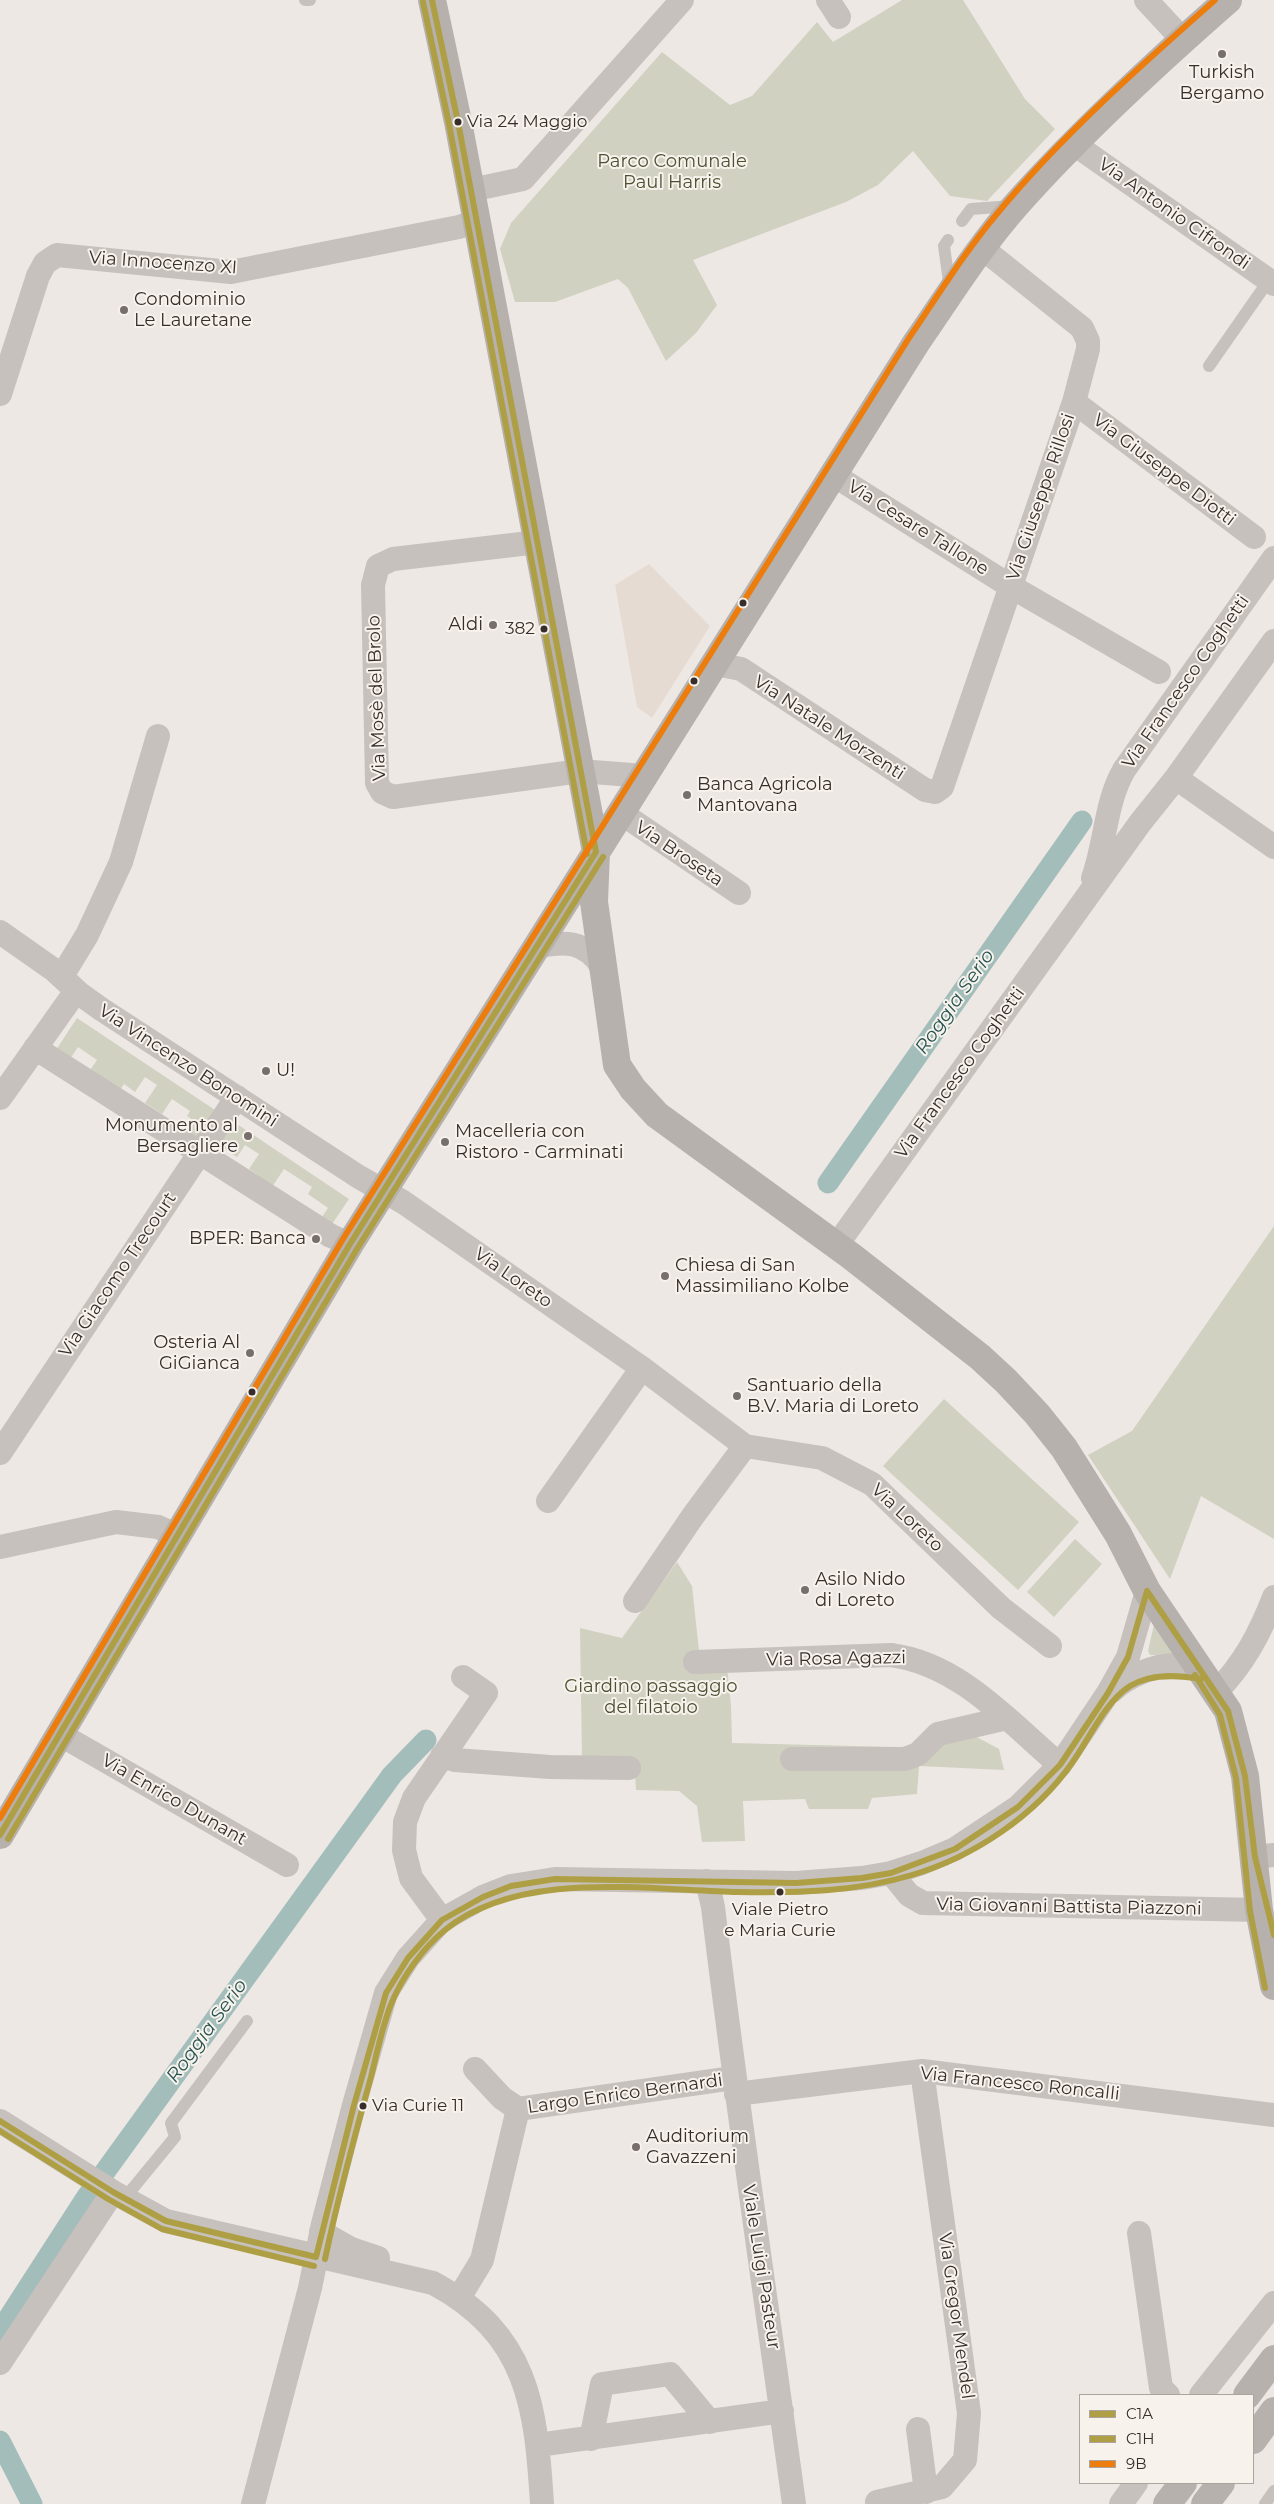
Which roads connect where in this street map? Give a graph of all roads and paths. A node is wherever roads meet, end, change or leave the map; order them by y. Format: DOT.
graph roads {
  1 [pos="305,0"];
  2 [pos="310,0"];
  3 [pos="432,0"];
  4 [pos="682,0"];
  5 [pos="1146,0"];
  6 [pos="1228,0"];
  7 [pos="1184,41"];
  8 [pos="1074,144"];
  9 [pos="471,190"];
  10 [pos="1015,206"];
  11 [pos="476,221"];
  12 [pos="962,221"];
  13 [pos="948,240"];
  14 [pos="982,248"];
  15 [pos="1272,282"];
  16 [pos="951,292"];
  17 [pos="1209,366"];
  18 [pos="0,394"];
  19 [pos="1074,402"];
  20 [pos="832,474"];
  21 [pos="1254,537"];
  22 [pos="538,542"];
  23 [pos="1274,558"];
  24 [pos="1010,586"];
  25 [pos="1274,641"];
  26 [pos="715,664"];
  27 [pos="1159,672"];
  28 [pos="158,736"];
  29 [pos="580,771"];
  30 [pos="644,776"];
  31 [pos="1176,778"];
  32 [pos="942,787"];
  33 [pos="1109,812"];
  34 [pos="621,813"];
  35 [pos="1140,823"];
  36 [pos="1274,847"];
  37 [pos="596,852"];
  38 [pos="739,893"];
  39 [pos="1084,902"];
  40 [pos="0,932"];
  41 [pos="536,946"];
  42 [pos="602,967"];
  43 [pos="69,983"];
  44 [pos="35,1048"];
  45 [pos="237,1097"];
  46 [pos="0,1098"];
  47 [pos="200,1152"];
  48 [pos="383,1191"];
  49 [pos="350,1244"];
  50 [pos="836,1246"];
  51 [pos="642,1368"];
  52 [pos="745,1446"];
  53 [pos="0,1454"];
  54 [pos="548,1501"];
  55 [pos="178,1536"];
  56 [pos="0,1547"];
  57 [pos="1147,1591"];
  58 [pos="1274,1597"];
  59 [pos="635,1601"];
  60 [pos="1270,1622"];
  61 [pos="1050,1646"];
  62 [pos="695,1662"];
  63 [pos="463,1677"];
  64 [pos="1209,1681"];
  65 [pos="1108,1693"];
  66 [pos="1007,1718"];
  67 [pos="61,1735"];
  68 [pos="442,1756"];
  69 [pos="792,1759"];
  70 [pos="1060,1765"];
  71 [pos="629,1768"];
  72 [pos="0,1836"];
  73 [pos="1265,1856"];
  74 [pos="287,1865"];
  75 [pos="891,1873"];
  76 [pos="707,1881"];
  77 [pos="442,1920"];
  78 [pos="1270,1925"];
  79 [pos="1274,1986"];
  80 [pos="247,2020"];
  81 [pos="475,2069"];
  82 [pos="922,2071"];
  83 [pos="735,2086"];
  84 [pos="518,2110"];
  85 [pos="1274,2115"];
  86 [pos="0,2121"];
  87 [pos="118,2195"];
  88 [pos="321,2232"];
  89 [pos="1139,2233"];
  90 [pos="316,2256"];
  91 [pos="433,2283"];
  92 [pos="459,2298"];
  93 [pos="1274,2303"];
  94 [pos="1274,2359"];
  95 [pos="0,2363"];
  96 [pos="1167,2394"];
  97 [pos="1202,2394"];
  98 [pos="1248,2394"];
  99 [pos="1274,2411"];
  100 [pos="782,2412"];
  101 [pos="710,2422"];
  102 [pos="1274,2424"];
  103 [pos="918,2430"];
  104 [pos="591,2439"];
  105 [pos="1254,2439"];
  106 [pos="1254,2439"];
  107 [pos="538,2445"];
  108 [pos="1135,2484"];
  109 [pos="1182,2484"];
  110 [pos="1220,2484"];
  111 [pos="1274,2491"];
  112 [pos="926,2492"];
  113 [pos="877,2502"];
  114 [pos="253,2504"];
  115 [pos="542,2504"];
  116 [pos="794,2504"];
  117 [pos="1121,2504"];
  118 [pos="1167,2504"];
  119 [pos="1205,2504"];
  120 [pos="1264,2504"];
  1 -- 2 [label="lane"];
  3 -- 9 [label="street"];
  4 -- 9 [label="street"];
  5 -- 7 [label="street"];
  6 -- 7 [label="street, Via Broseta"];
  7 -- 8 [label="street, Via Broseta"];
  8 -- 10 [label="street, Via Broseta"];
  8 -- 15 [label="street, Via Antonio Cifrondi"];
  9 -- 11 [label="street"];
  10 -- 12 [label="lane"];
  10 -- 14 [label="street, Via Broseta"];
  11 -- 18 [label="street, Via Innocenzo XI"];
  11 -- 22 [label="street"];
  13 -- 16 [label="lane"];
  14 -- 16 [label="street, Via Broseta"];
  14 -- 19 [label="street, Via Giuseppe Rillosi"];
  15 -- 17 [label="lane"];
  16 -- 20 [label="street, Via Broseta"];
  19 -- 21 [label="street, Via Giuseppe Diotti"];
  19 -- 24 [label="street, Via Giuseppe Rillosi"];
  20 -- 24 [label="street, Via Cesare Tallone"];
  20 -- 26 [label="street, Via Broseta"];
  22 -- 29 [label="street"];
  22 -- 29 [label="street, Via Mosè del Brolo"];
  23 -- 33 [label="street, Via Francesco Coghetti"];
  24 -- 27 [label="street, Via Cesare Tallone"];
  24 -- 32 [label="street, Via Giuseppe Rillosi"];
  25 -- 31 [label="street, Via Francesco Coghetti"];
  26 -- 30 [label="street, Via Broseta"];
  26 -- 32 [label="street, Via Natale Morzenti"];
  28 -- 43 [label="street"];
  29 -- 30 [label="street"];
  29 -- 37 [label="street"];
  30 -- 34 [label="street, Via Broseta"];
  31 -- 35 [label="street, Via Francesco Coghetti"];
  31 -- 36 [label="street"];
  33 -- 35 [label="street"];
  33 -- 39 [label="street, Via Francesco Coghetti"];
  34 -- 37 [label="street, Via Broseta"];
  34 -- 38 [label="street, Via Broseta"];
  35 -- 39 [label="street, Via Francesco Coghetti"];
  37 -- 41 [label="street, Via Broseta"];
  37 -- 42 [label="street"];
  39 -- 50 [label="street, Via Francesco Coghetti"];
  40 -- 43 [label="street, Via Vincenzo Bonomini"];
  41 -- 42 [label="street"];
  41 -- 48 [label="street, Via Broseta"];
  42 -- 50 [label="street"];
  43 -- 44 [label="street"];
  43 -- 45 [label="street, Via Vincenzo Bonomini"];
  44 -- 46 [label="street"];
  44 -- 47 [label="street"];
  45 -- 47 [label="street, Via Giacomo Trecourt"];
  45 -- 48 [label="street, Via Vincenzo Bonomini"];
  47 -- 49 [label="street"];
  47 -- 53 [label="street, Via Giacomo Trecourt"];
  48 -- 49 [label="street, Via Broseta"];
  48 -- 51 [label="street, Via Loreto"];
  49 -- 55 [label="street, Via Broseta"];
  50 -- 57 [label="street"];
  51 -- 52 [label="street, Via Loreto"];
  51 -- 54 [label="street"];
  52 -- 59 [label="street"];
  52 -- 61 [label="street, Via Loreto"];
  55 -- 56 [label="street"];
  55 -- 67 [label="street, Via Broseta"];
  57 -- 64 [label="street"];
  57 -- 65 [label="street"];
  58 -- 60 [label="street"];
  60 -- 64 [label="street"];
  62 -- 66 [label="street, Via Rosa Agazzi"];
  63 -- 68 [label="street"];
  64 -- 65 [label="street"];
  64 -- 73 [label="street"];
  65 -- 70 [label="street"];
  66 -- 69 [label="street"];
  66 -- 70 [label="street, Via Rosa Agazzi"];
  67 -- 72 [label="street, Via Broseta"];
  67 -- 74 [label="street, Via Enrico Dunant"];
  68 -- 71 [label="street"];
  68 -- 77 [label="street"];
  70 -- 75 [label="street"];
  73 -- 78 [label="street"];
  75 -- 76 [label="street"];
  75 -- 78 [label="street, Via Giovanni Battista Piazzoni"];
  76 -- 77 [label="street"];
  76 -- 83 [label="street, Viale Luigi Pasteur"];
  77 -- 88 [label="street"];
  78 -- 79 [label="street"];
  80 -- 87 [label="lane"];
  81 -- 84 [label="street, Largo Enrico Bernardi"];
  82 -- 83 [label="street, Via Francesco Roncalli"];
  82 -- 85 [label="street, Via Francesco Roncalli"];
  82 -- 112 [label="street, Via Gregor Mendel"];
  83 -- 84 [label="street, Largo Enrico Bernardi"];
  83 -- 100 [label="street, Viale Luigi Pasteur"];
  84 -- 92 [label="street, Largo Enrico Bernardi"];
  86 -- 87 [label="street"];
  87 -- 90 [label="street"];
  87 -- 95 [label="street"];
  88 -- 90 [label="street"];
  88 -- 91 [label="street"];
  89 -- 96 [label="street"];
  90 -- 91 [label="street"];
  90 -- 114 [label="street"];
  91 -- 92 [label="street"];
  92 -- 107 [label="street"];
  93 -- 97 [label="street"];
  94 -- 98 [label="street"];
  99 -- 105 [label="street"];
  100 -- 101 [label="street"];
  100 -- 116 [label="street, Viale Luigi Pasteur"];
  101 -- 104 [label="street"];
  101 -- 104 [label="street"];
  102 -- 106 [label="street"];
  103 -- 112 [label="street"];
  104 -- 107 [label="street"];
  107 -- 115 [label="street"];
  108 -- 117 [label="street"];
  109 -- 118 [label="street"];
  110 -- 119 [label="street"];
  111 -- 120 [label="lane"];
  112 -- 113 [label="street, Via Gregor Mendel"];
}
